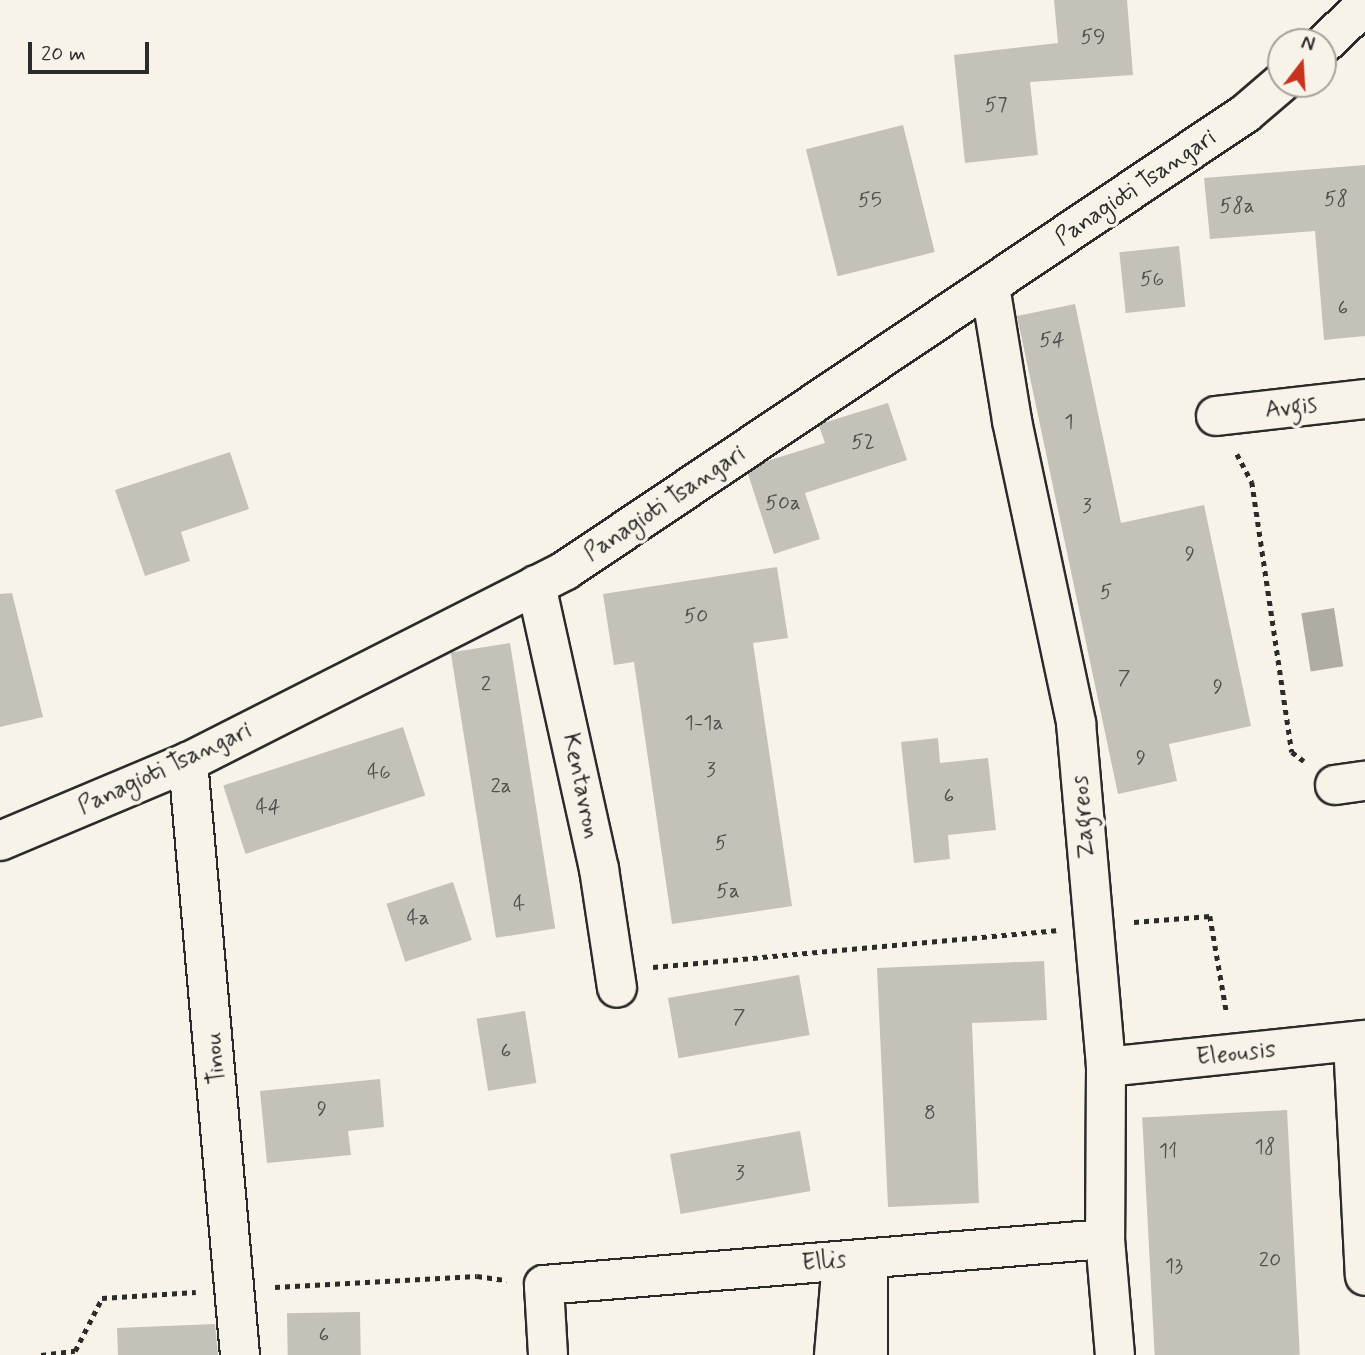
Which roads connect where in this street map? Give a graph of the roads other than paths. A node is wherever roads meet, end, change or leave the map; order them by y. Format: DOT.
graph roads {
  1 [pos="1365,5"];
  2 [pos="1337,32"];
  3 [pos="1267,95"];
  4 [pos="990,286"];
  5 [pos="1365,399"];
  6 [pos="1216,416"];
  7 [pos="536,586"];
  8 [pos="188,762"];
  9 [pos="0,841"];
  10 [pos="615,979"];
  11 [pos="1359,1041"];
  12 [pos="1106,1067"];
  13 [pos="1105,1239"];
  14 [pos="855,1260"];
  15 [pos="1365,1276"];
  16 [pos="240,1355"];
  17 [pos="548,1355"];
  18 [pos="834,1355"];
  19 [pos="868,1355"];
  20 [pos="1115,1355"];
  1 -- 2 [label="street"];
  3 -- 4 [label="street, Panagioti Tsangari"];
  4 -- 7 [label="street, Panagioti Tsangari"];
  4 -- 12 [label="street, Zagreos"];
  5 -- 6 [label="street, Avgis"];
  7 -- 8 [label="street, Panagioti Tsangari"];
  7 -- 10 [label="street, Kentavron"];
  8 -- 9 [label="street, Panagioti Tsangari"];
  8 -- 16 [label="street, Tinou"];
  11 -- 12 [label="street, Eleousis"];
  11 -- 15 [label="street"];
  12 -- 13 [label="street, Zagreos"];
  13 -- 14 [label="street, Ellis"];
  13 -- 20 [label="street, Zagreos"];
  14 -- 17 [label="street, Ellis"];
  14 -- 18 [label="street"];
  14 -- 19 [label="street"];
}
